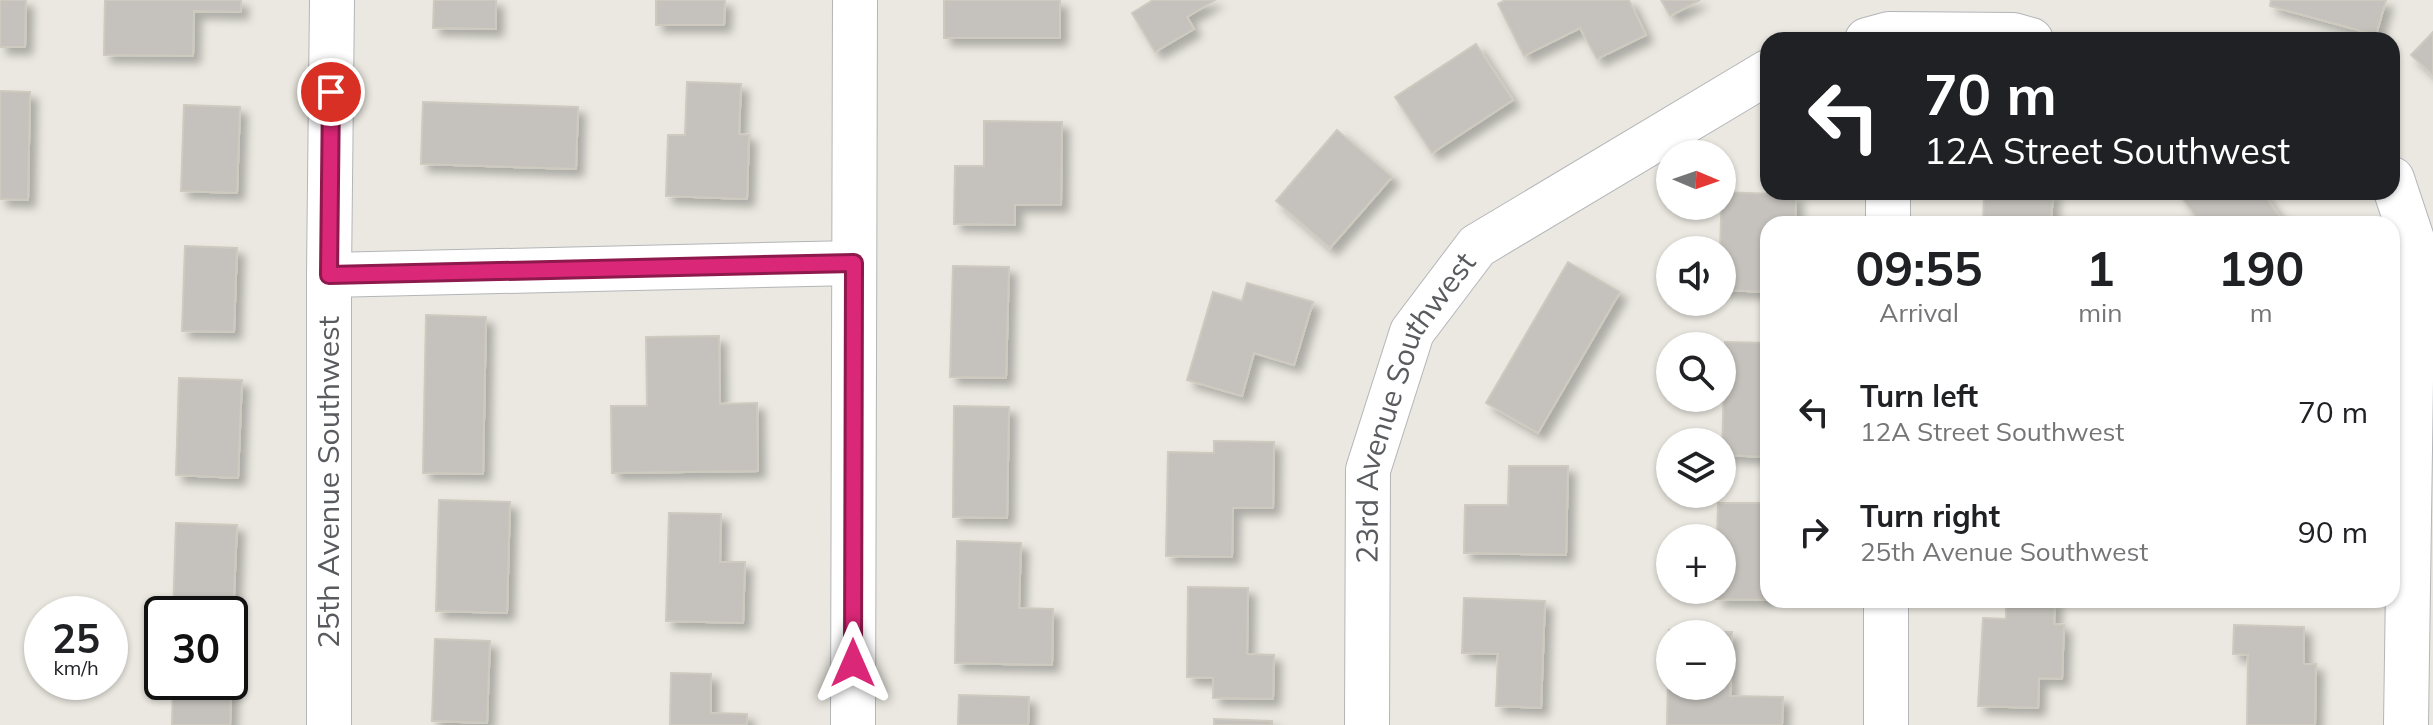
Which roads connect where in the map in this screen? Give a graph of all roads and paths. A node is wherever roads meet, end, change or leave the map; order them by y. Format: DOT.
graph roads {
  1 [pos="332,0"];
  2 [pos="855,0"];
  3 [pos="1760,77"];
  4 [pos="2399,200"];
  5 [pos="854,263"];
  6 [pos="329,275"];
  7 [pos="1886,608"];
  8 [pos="329,725"];
  9 [pos="853,725"];
  10 [pos="1367,725"];
  11 [pos="1886,725"];
  12 [pos="2406,725"];
  1 -- 6 [label="street, 25th Avenue Southwest"];
  2 -- 5 [label="street"];
  3 -- 10 [label="street, 23rd Avenue Southwest"];
  4 -- 12 [label="street"];
  5 -- 6 [label="street"];
  5 -- 9 [label="street"];
  6 -- 8 [label="street, 25th Avenue Southwest"];
  7 -- 11 [label="street"];
}
